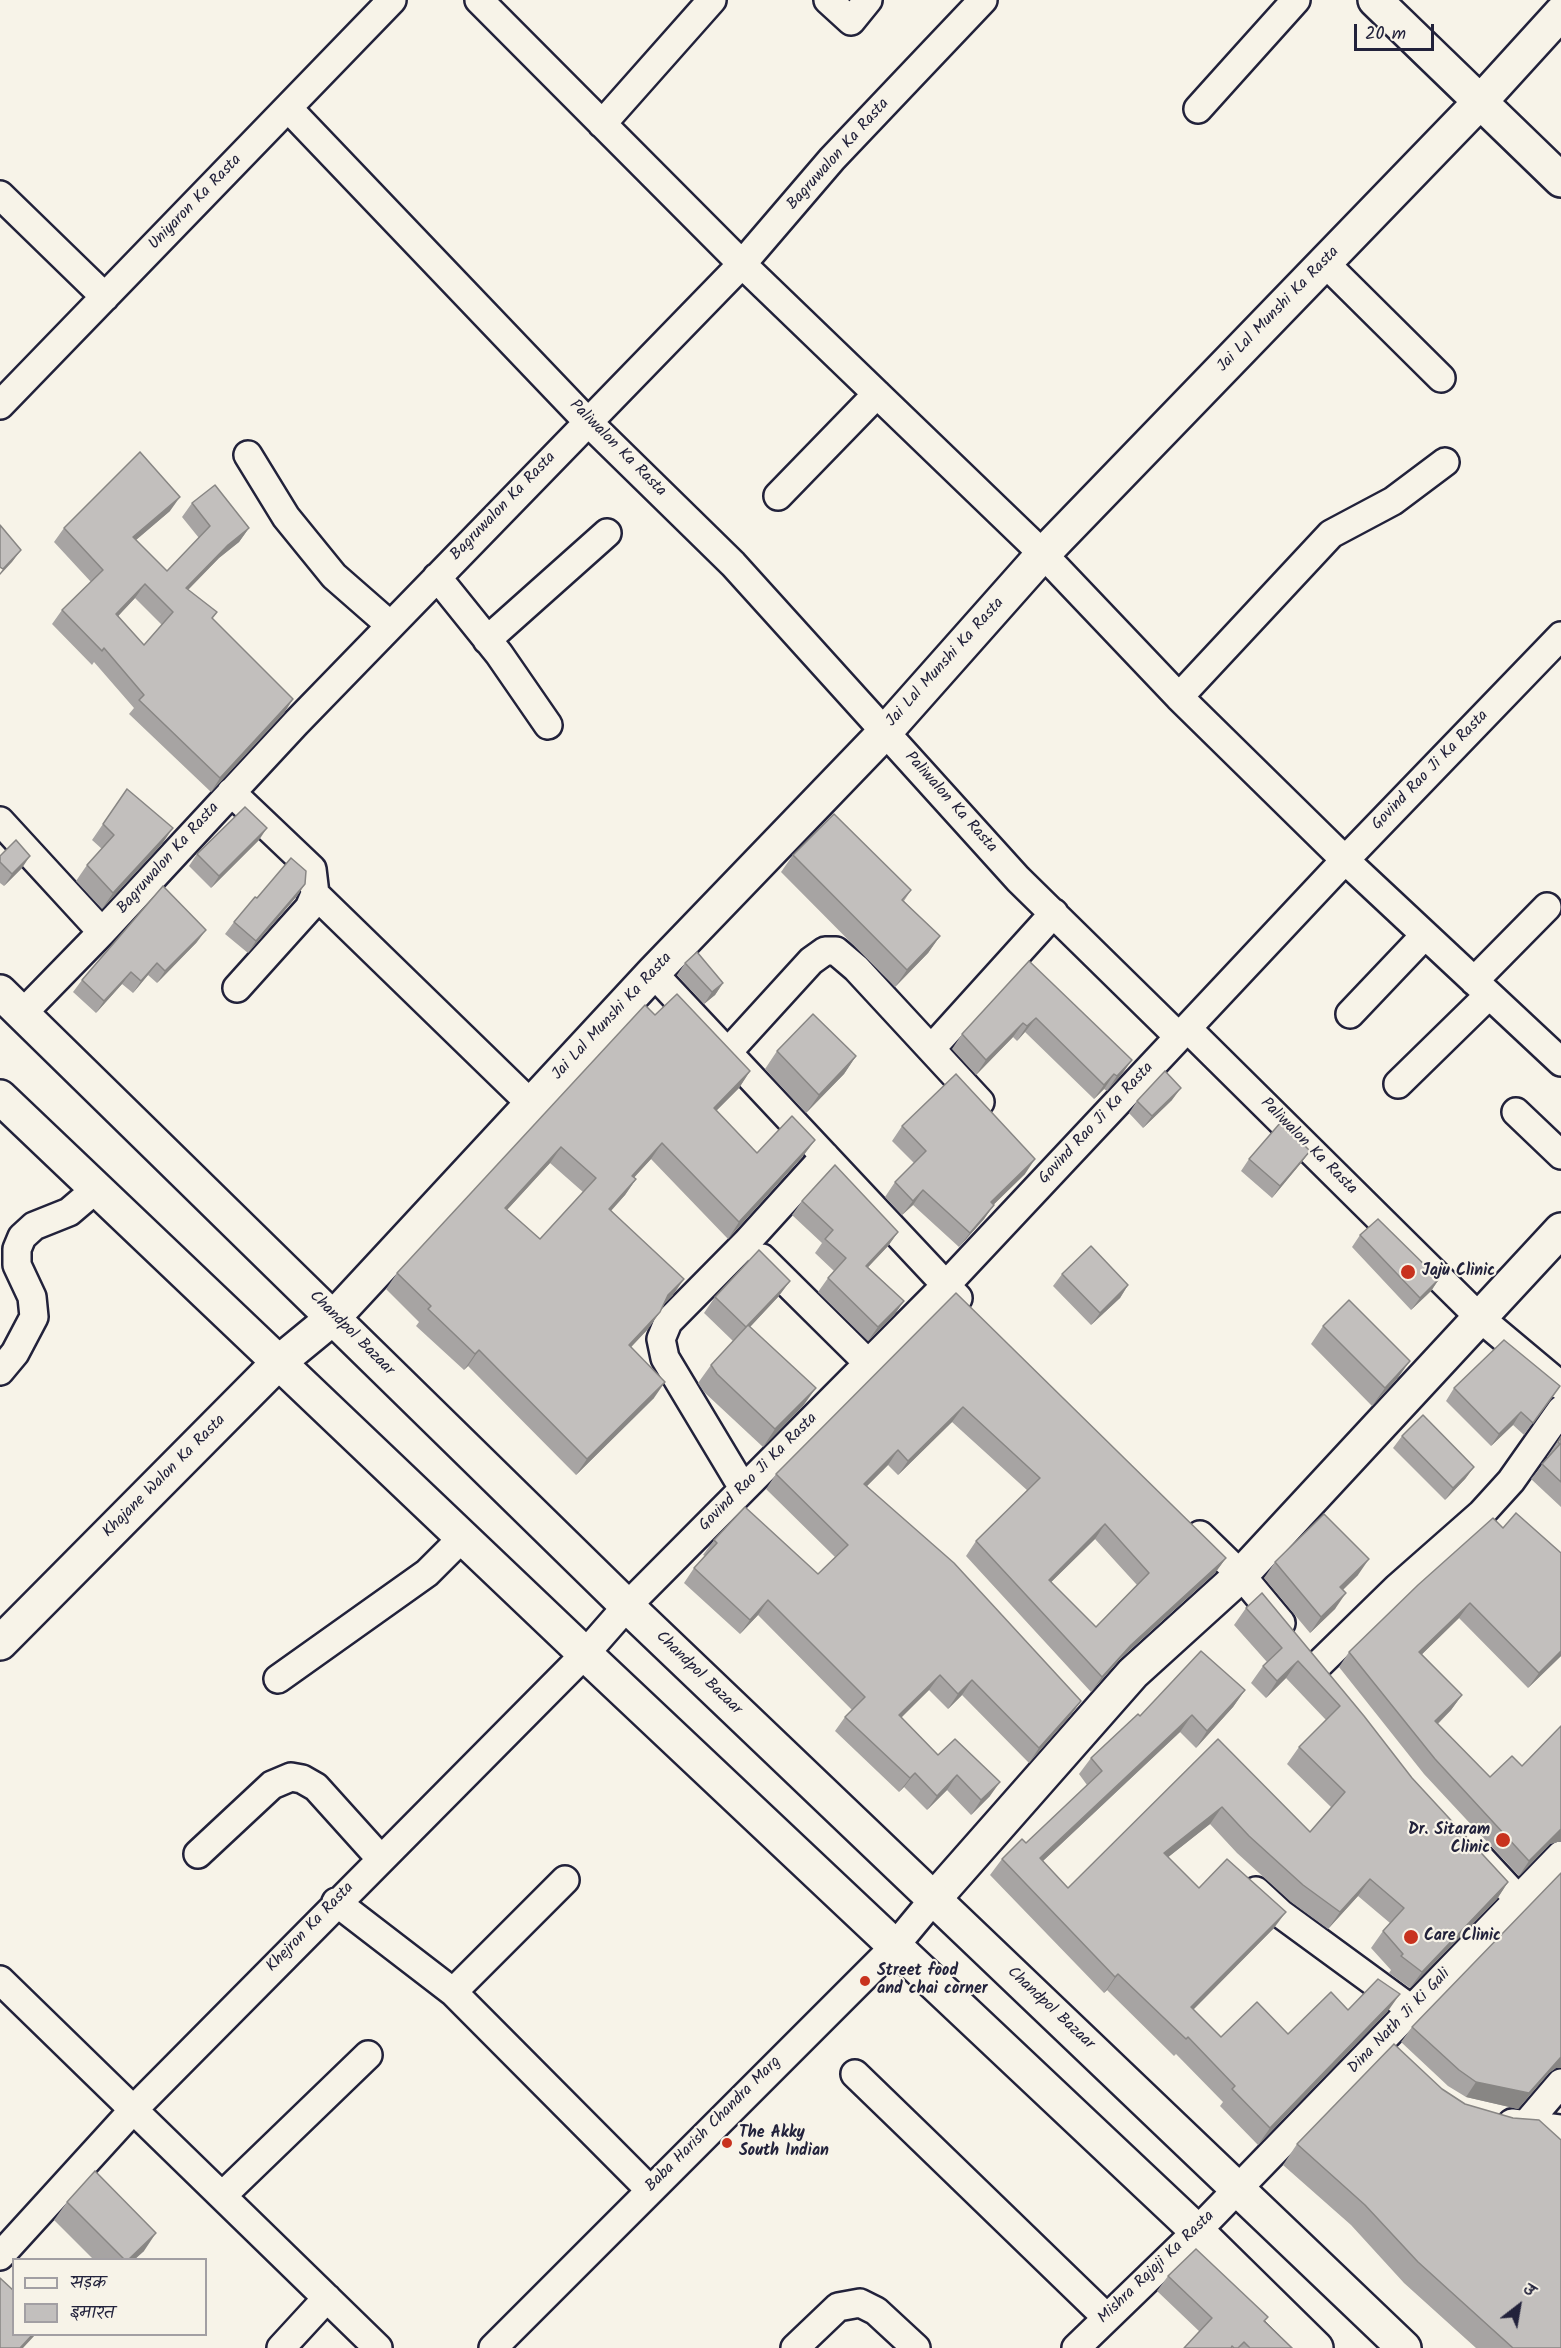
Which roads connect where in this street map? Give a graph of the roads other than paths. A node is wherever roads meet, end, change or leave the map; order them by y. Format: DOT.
graph roads {
  1 [pos="392,0"];
  2 [pos="479,0"];
  3 [pos="712,0"];
  4 [pos="828,0"];
  5 [pos="868,0"];
  6 [pos="983,0"];
  7 [pos="1296,0"];
  8 [pos="1375,0"];
  9 [pos="1561,13"];
  10 [pos="1480,102"];
  11 [pos="288,108"];
  12 [pos="1198,109"];
  13 [pos="602,124"];
  14 [pos="1561,180"];
  15 [pos="0,195"];
  16 [pos="1325,263"];
  17 [pos="742,264"];
  18 [pos="105,297"];
  19 [pos="1441,378"];
  20 [pos="877,394"];
  21 [pos="0,405"];
  22 [pos="587,421"];
  23 [pos="248,455"];
  24 [pos="1445,462"];
  25 [pos="778,496"];
  26 [pos="607,533"];
  27 [pos="1043,554"];
  28 [pos="437,577"];
  29 [pos="390,626"];
  30 [pos="1561,636"];
  31 [pos="488,640"];
  32 [pos="1179,697"];
  33 [pos="548,725"];
  34 [pos="885,732"];
  35 [pos="231,792"];
  36 [pos="0,821"];
  37 [pos="1345,860"];
  38 [pos="315,894"];
  39 [pos="1547,907"];
  40 [pos="1054,912"];
  41 [pos="102,932"];
  42 [pos="1425,935"];
  43 [pos="653,973"];
  44 [pos="237,988"];
  45 [pos="1482,988"];
  46 [pos="12,1003"];
  47 [pos="1350,1014"];
  48 [pos="1178,1036"];
  49 [pos="931,1049"];
  50 [pos="727,1053"];
  51 [pos="1561,1062"];
  52 [pos="1398,1084"];
  53 [pos="0,1097"];
  54 [pos="531,1104"];
  55 [pos="1516,1112"];
  56 [pos="994,1117"];
  57 [pos="1561,1155"];
  58 [pos="825,1156"];
  59 [pos="96,1189"];
  60 [pos="1559,1236"];
  61 [pos="746,1243"];
  62 [pos="946,1285"];
  63 [pos="334,1317"];
  64 [pos="979,1318"];
  65 [pos="1480,1318"];
  66 [pos="278,1363"];
  67 [pos="868,1363"];
  68 [pos="0,1371"];
  69 [pos="1561,1386"];
  70 [pos="1561,1410"];
  71 [pos="743,1488"];
  72 [pos="1182,1517"];
  73 [pos="463,1538"];
  74 [pos="1241,1575"];
  75 [pos="627,1606"];
  76 [pos="0,1642"];
  77 [pos="585,1654"];
  78 [pos="278,1679"];
  79 [pos="1465,1842"];
  80 [pos="198,1854"];
  81 [pos="1561,1855"];
  82 [pos="380,1858"];
  83 [pos="1233,1872"];
  84 [pos="565,1880"];
  85 [pos="933,1899"];
  86 [pos="1519,1900"];
  87 [pos="336,1902"];
  88 [pos="894,1947"];
  89 [pos="0,1980"];
  90 [pos="453,1992"];
  91 [pos="1413,2010"];
  92 [pos="368,2055"];
  93 [pos="855,2074"];
  94 [pos="1561,2083"];
  95 [pos="134,2109"];
  96 [pos="1482,2119"];
  97 [pos="1526,2124"];
  98 [pos="1561,2129"];
  99 [pos="1238,2187"];
  100 [pos="649,2190"];
  101 [pos="222,2196"];
  102 [pos="1197,2231"];
  103 [pos="0,2256"];
  104 [pos="327,2298"];
  105 [pos="1106,2318"];
  106 [pos="281,2348"];
  107 [pos="378,2348"];
  108 [pos="493,2348"];
  109 [pos="795,2348"];
  110 [pos="916,2348"];
  111 [pos="1076,2348"];
  112 [pos="1316,2348"];
  113 [pos="1404,2348"];
  1 -- 11 [label="street, Uniyaron Ka Rasta"];
  2 -- 13 [label="street"];
  3 -- 13 [label="street"];
  4 -- 5 [label="street"];
  6 -- 17 [label="street, Bagruwalon Ka Rasta"];
  7 -- 12 [label="street"];
  8 -- 10 [label="main road"];
  9 -- 10 [label="main road, Jai Lal Munshi Ka Rasta"];
  10 -- 14 [label="main road"];
  10 -- 16 [label="main road, Jai Lal Munshi Ka Rasta"];
  11 -- 18 [label="street, Uniyaron Ka Rasta"];
  11 -- 22 [label="street, Paliwalon Ka Rasta"];
  13 -- 17 [label="street"];
  15 -- 18 [label="street"];
  16 -- 19 [label="street"];
  16 -- 27 [label="main road, Jai Lal Munshi Ka Rasta"];
  17 -- 20 [label="street"];
  17 -- 22 [label="street, Bagruwalon Ka Rasta"];
  18 -- 21 [label="street, Uniyaron Ka Rasta"];
  20 -- 25 [label="street"];
  20 -- 27 [label="street"];
  22 -- 28 [label="street, Bagruwalon Ka Rasta"];
  22 -- 34 [label="street, Paliwalon Ka Rasta"];
  23 -- 29 [label="street"];
  24 -- 32 [label="street"];
  26 -- 31 [label="street"];
  27 -- 32 [label="street"];
  27 -- 34 [label="main road, Jai Lal Munshi Ka Rasta"];
  28 -- 29 [label="street, Bagruwalon Ka Rasta"];
  28 -- 31 [label="street"];
  29 -- 35 [label="street, Bagruwalon Ka Rasta"];
  30 -- 37 [label="street, Govind Rao Ji Ka Rasta"];
  31 -- 33 [label="street"];
  32 -- 37 [label="street"];
  34 -- 40 [label="street, Paliwalon Ka Rasta"];
  34 -- 43 [label="main road, Jai Lal Munshi Ka Rasta"];
  35 -- 38 [label="street"];
  35 -- 41 [label="street, Bagruwalon Ka Rasta"];
  36 -- 41 [label="street"];
  37 -- 42 [label="street"];
  37 -- 48 [label="street, Govind Rao Ji Ka Rasta"];
  38 -- 44 [label="street"];
  38 -- 54 [label="street"];
  39 -- 45 [label="street"];
  40 -- 48 [label="street, Paliwalon Ka Rasta"];
  40 -- 49 [label="street"];
  41 -- 46 [label="street, Bagruwalon Ka Rasta"];
  42 -- 45 [label="street"];
  42 -- 47 [label="street"];
  43 -- 50 [label="street"];
  43 -- 54 [label="main road, Jai Lal Munshi Ka Rasta"];
  45 -- 51 [label="street"];
  45 -- 52 [label="street"];
  46 -- 63 [label="main road, Chandpol Bazaar"];
  48 -- 62 [label="street, Govind Rao Ji Ka Rasta"];
  48 -- 65 [label="street, Paliwalon Ka Rasta"];
  49 -- 50 [label="street"];
  49 -- 56 [label="street"];
  50 -- 58 [label="street"];
  53 -- 59 [label="main road"];
  54 -- 63 [label="main road, Jai Lal Munshi Ka Rasta"];
  55 -- 57 [label="street"];
  58 -- 61 [label="street"];
  58 -- 62 [label="street"];
  59 -- 66 [label="main road"];
  59 -- 68 [label="street"];
  60 -- 65 [label="main road"];
  61 -- 67 [label="street"];
  61 -- 71 [label="street"];
  62 -- 64 [label="street"];
  62 -- 67 [label="street, Govind Rao Ji Ka Rasta"];
  63 -- 66 [label="main road, Khajane Walon Ka Rasta"];
  63 -- 75 [label="main road, Chandpol Bazaar"];
  65 -- 69 [label="street, Paliwalon Ka Rasta"];
  65 -- 74 [label="main road"];
  66 -- 73 [label="main road"];
  66 -- 76 [label="main road, Khajane Walon Ka Rasta"];
  67 -- 71 [label="street, Govind Rao Ji Ka Rasta"];
  70 -- 74 [label="street"];
  71 -- 75 [label="street, Govind Rao Ji Ka Rasta"];
  72 -- 74 [label="street"];
  73 -- 77 [label="main road"];
  73 -- 78 [label="street"];
  74 -- 85 [label="main road"];
  75 -- 77 [label="street, Khejron Ka Rasta"];
  75 -- 85 [label="main road, Chandpol Bazaar"];
  77 -- 82 [label="street, Khejron Ka Rasta"];
  77 -- 88 [label="main road"];
  79 -- 86 [label="street"];
  80 -- 82 [label="street"];
  81 -- 86 [label="street, Dina Nath Ji Ki Gali"];
  82 -- 87 [label="street, Khejron Ka Rasta"];
  83 -- 91 [label="street"];
  84 -- 90 [label="street"];
  85 -- 88 [label="street, Baba Harish Chandra Marg"];
  85 -- 99 [label="main road, Chandpol Bazaar"];
  86 -- 91 [label="street, Dina Nath Ji Ki Gali"];
  87 -- 90 [label="street"];
  87 -- 95 [label="street, Khejron Ka Rasta"];
  88 -- 100 [label="street, Baba Harish Chandra Marg"];
  88 -- 102 [label="main road"];
  89 -- 95 [label="street"];
  90 -- 100 [label="street"];
  91 -- 99 [label="street, Dina Nath Ji Ki Gali"];
  92 -- 101 [label="street"];
  93 -- 105 [label="street"];
  94 -- 97 [label="street"];
  95 -- 101 [label="street"];
  95 -- 103 [label="street, Khejron Ka Rasta"];
  96 -- 97 [label="street"];
  97 -- 98 [label="street"];
  99 -- 102 [label="street, Mishra Rajaji Ka Rasta"];
  99 -- 113 [label="main road, Chandpol Bazaar"];
  100 -- 108 [label="street, Baba Harish Chandra Marg"];
  101 -- 104 [label="street"];
  102 -- 105 [label="street, Mishra Rajaji Ka Rasta"];
  102 -- 112 [label="main road"];
  104 -- 106 [label="street"];
  104 -- 107 [label="street"];
  105 -- 111 [label="street, Mishra Rajaji Ka Rasta"];
  109 -- 110 [label="street"];
}
